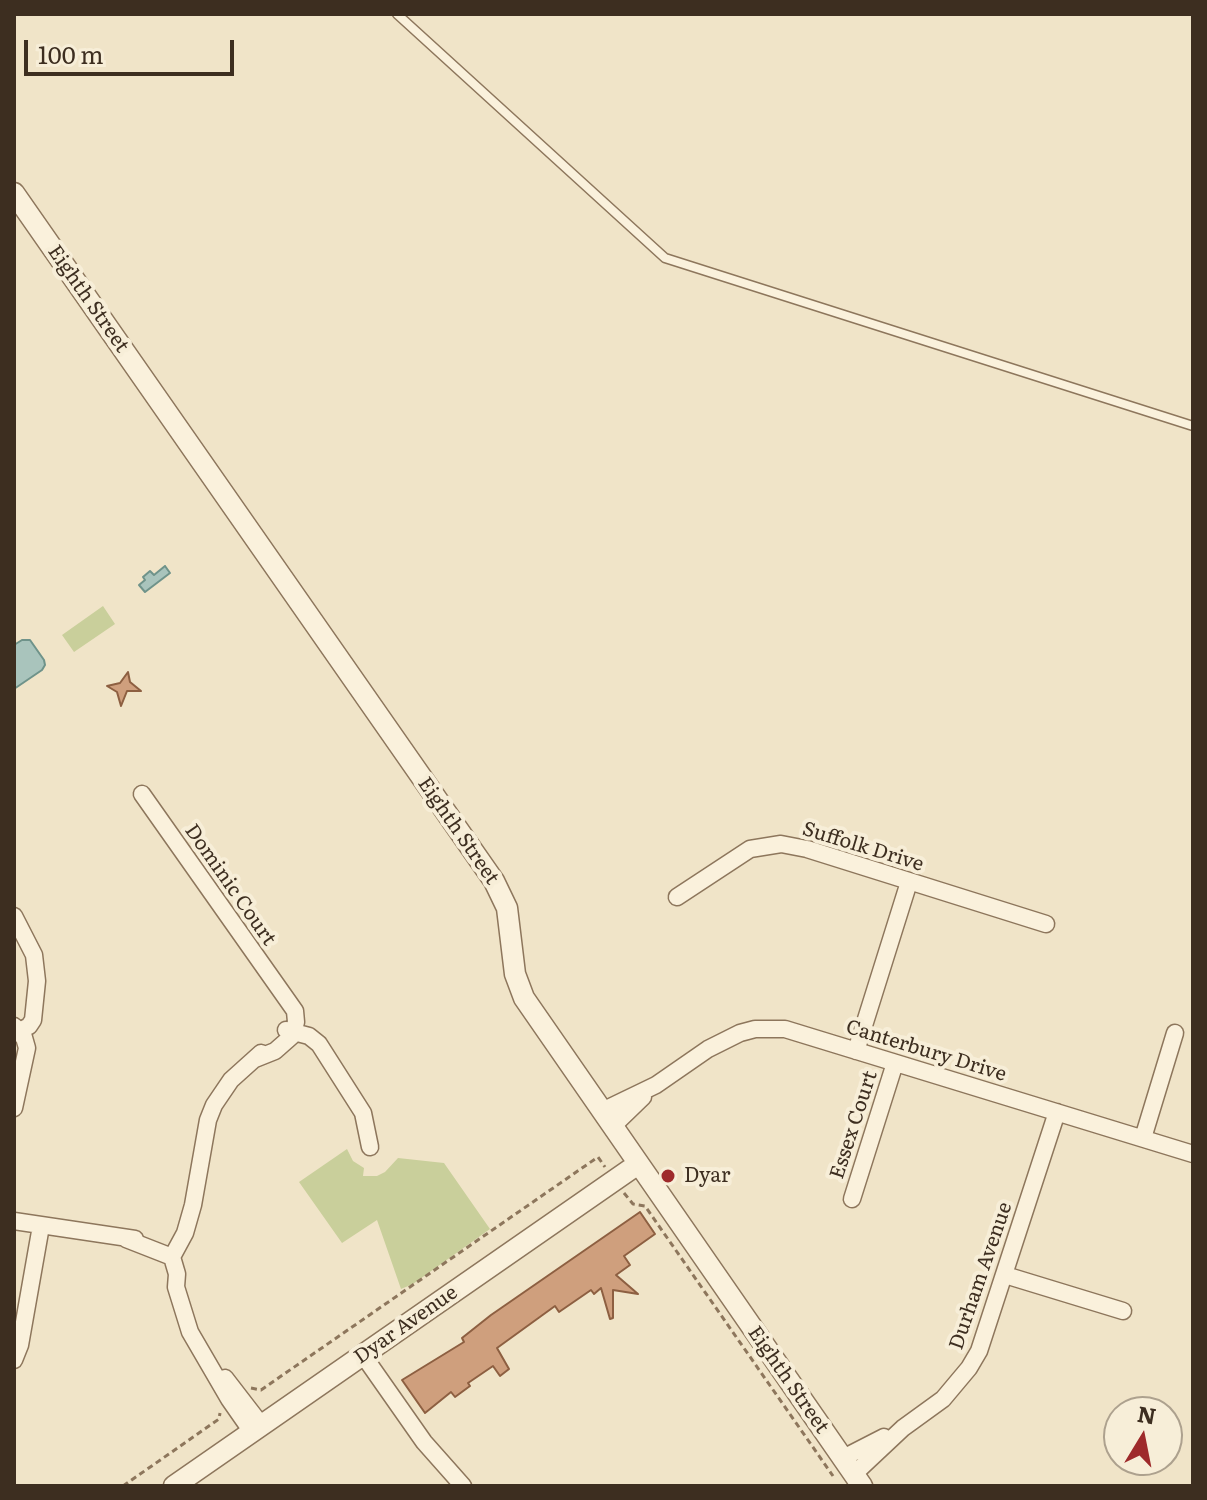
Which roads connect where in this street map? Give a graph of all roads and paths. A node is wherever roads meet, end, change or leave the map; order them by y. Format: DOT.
graph roads {
  1 [pos="397,14"];
  2 [pos="14,193"];
  3 [pos="1193,426"];
  4 [pos="142,794"];
  5 [pos="909,882"];
  6 [pos="677,897"];
  7 [pos="14,916"];
  8 [pos="1046,924"];
  9 [pos="16,1031"];
  10 [pos="291,1032"];
  11 [pos="1175,1033"];
  12 [pos="856,1051"];
  13 [pos="895,1063"];
  14 [pos="14,1108"];
  15 [pos="1057,1112"];
  16 [pos="607,1119"];
  17 [pos="1143,1138"];
  18 [pos="370,1147"];
  19 [pos="1193,1154"];
  20 [pos="638,1164"];
  21 [pos="614,1181"];
  22 [pos="852,1199"];
  23 [pos="14,1221"];
  24 [pos="41,1226"];
  25 [pos="176,1254"];
  26 [pos="1005,1275"];
  27 [pos="1123,1311"];
  28 [pos="363,1355"];
  29 [pos="14,1360"];
  30 [pos="234,1396"];
  31 [pos="257,1429"];
  32 [pos="850,1476"];
  33 [pos="123,1486"];
  34 [pos="174,1486"];
  35 [pos="463,1486"];
  1 -- 3 [label="lane"];
  2 -- 16 [label="street, Eighth Street"];
  4 -- 10 [label="street, Dominic Court"];
  5 -- 6 [label="street, Suffolk Drive"];
  5 -- 8 [label="street, Suffolk Drive"];
  5 -- 12 [label="street"];
  7 -- 9 [label="street"];
  9 -- 14 [label="street"];
  10 -- 18 [label="street"];
  10 -- 25 [label="street"];
  11 -- 17 [label="street"];
  12 -- 13 [label="street, Canterbury Drive"];
  12 -- 16 [label="street, Canterbury Drive"];
  13 -- 15 [label="street, Canterbury Drive"];
  13 -- 22 [label="street, Essex Court"];
  15 -- 17 [label="street, Canterbury Drive"];
  15 -- 26 [label="street, Durham Avenue"];
  16 -- 20 [label="street, Eighth Street"];
  17 -- 19 [label="street, Canterbury Drive"];
  20 -- 21 [label="street, Dyar Avenue"];
  20 -- 32 [label="street, Eighth Street"];
  21 -- 28 [label="street, Dyar Avenue"];
  21 -- 30 [label="path"];
  21 -- 32 [label="path"];
  23 -- 24 [label="street"];
  24 -- 25 [label="street"];
  24 -- 29 [label="street"];
  25 -- 30 [label="street"];
  26 -- 27 [label="street"];
  26 -- 32 [label="street, Durham Avenue"];
  28 -- 31 [label="street, Dyar Avenue"];
  28 -- 35 [label="street"];
  30 -- 31 [label="street"];
  30 -- 33 [label="path"];
  31 -- 34 [label="street, Dyar Avenue"];
}
